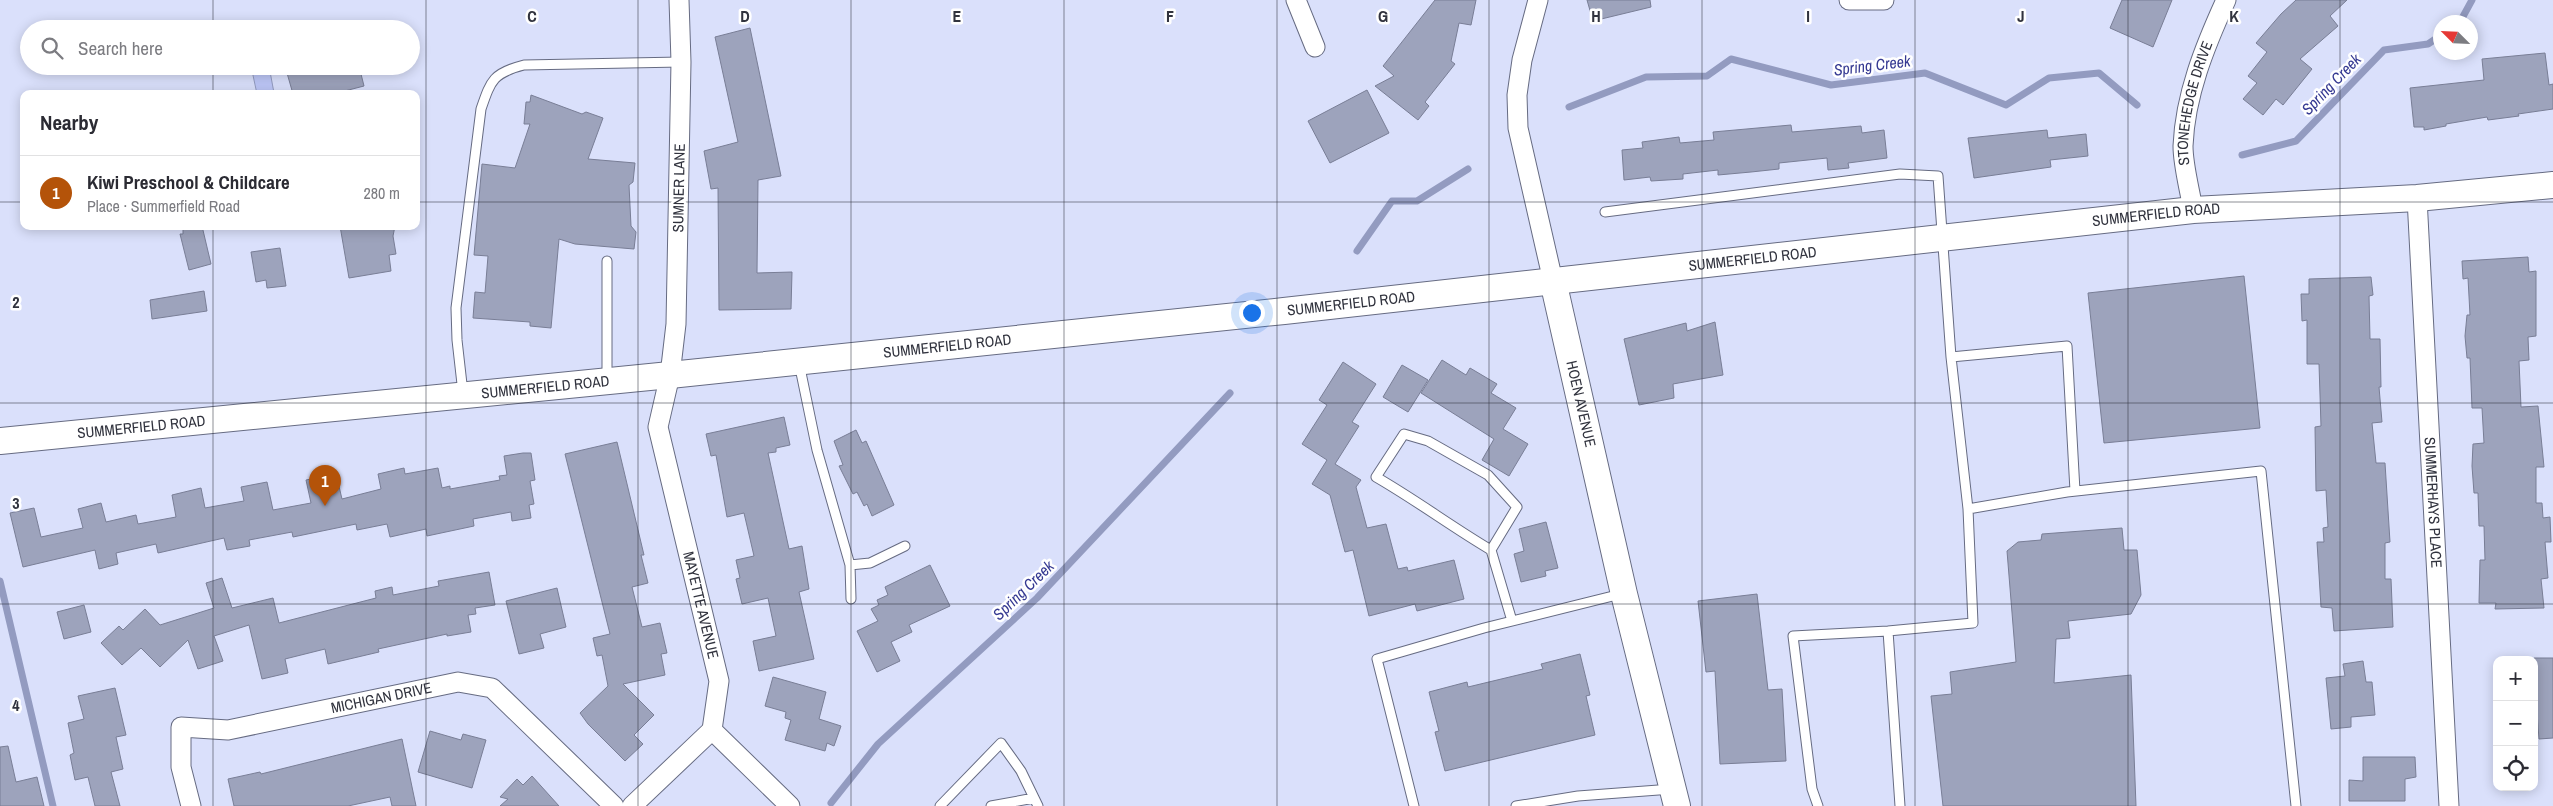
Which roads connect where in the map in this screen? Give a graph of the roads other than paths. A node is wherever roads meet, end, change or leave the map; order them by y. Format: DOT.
graph roads {
  1 [pos="679,0"];
  2 [pos="1296,0"];
  3 [pos="1538,0"];
  4 [pos="1849,0"];
  5 [pos="1884,0"];
  6 [pos="2226,0"];
  7 [pos="1315,46"];
  8 [pos="680,62"];
  9 [pos="2553,184"];
  10 [pos="2417,198"];
  11 [pos="2193,210"];
  12 [pos="1604,212"];
  13 [pos="1941,238"];
  14 [pos="607,261"];
  15 [pos="1553,281"];
  16 [pos="1951,358"];
  17 [pos="799,361"];
  18 [pos="670,375"];
  19 [pos="607,380"];
  20 [pos="463,394"];
  21 [pos="0,441"];
  22 [pos="2075,491"];
  23 [pos="1968,509"];
  24 [pos="905,546"];
  25 [pos="1491,550"];
  26 [pos="850,565"];
  27 [pos="1624,594"];
  28 [pos="850,599"];
  29 [pos="1512,621"];
  30 [pos="1888,631"];
  31 [pos="712,730"];
  32 [pos="1675,798"];
  33 [pos="1036,802"];
  34 [pos="191,806"];
  35 [pos="614,806"];
  36 [pos="632,806"];
  37 [pos="790,806"];
  38 [pos="940,806"];
  39 [pos="991,806"];
  40 [pos="1414,806"];
  41 [pos="1516,806"];
  42 [pos="1818,806"];
  43 [pos="1900,806"];
  44 [pos="2296,806"];
  45 [pos="2449,806"];
  1 -- 8 [label="street, SUMNER LANE"];
  2 -- 7 [label="street"];
  3 -- 15 [label="street, HOEN AVENUE"];
  4 -- 5 [label="street"];
  6 -- 11 [label="street, STONEHEDGE DRIVE"];
  8 -- 18 [label="street, SUMNER LANE"];
  8 -- 20 [label="lane"];
  9 -- 10 [label="street, SUMMERFIELD ROAD"];
  10 -- 11 [label="street, SUMMERFIELD ROAD"];
  10 -- 45 [label="street, SUMMERHAYS PLACE"];
  11 -- 13 [label="street, SUMMERFIELD ROAD"];
  12 -- 13 [label="lane"];
  13 -- 15 [label="street, SUMMERFIELD ROAD"];
  13 -- 16 [label="lane"];
  14 -- 19 [label="lane"];
  15 -- 17 [label="street, SUMMERFIELD ROAD"];
  15 -- 27 [label="street, HOEN AVENUE"];
  16 -- 22 [label="lane"];
  16 -- 23 [label="lane"];
  17 -- 18 [label="street, SUMMERFIELD ROAD"];
  17 -- 26 [label="lane"];
  18 -- 19 [label="street, SUMMERFIELD ROAD"];
  18 -- 31 [label="street, MAYETTE AVENUE"];
  19 -- 20 [label="street, SUMMERFIELD ROAD"];
  20 -- 21 [label="street, SUMMERFIELD ROAD"];
  22 -- 23 [label="lane"];
  22 -- 44 [label="lane"];
  23 -- 30 [label="lane"];
  24 -- 26 [label="lane"];
  25 -- 25 [label="lane"];
  25 -- 29 [label="lane"];
  26 -- 28 [label="lane"];
  27 -- 29 [label="lane"];
  27 -- 32 [label="street, HOEN AVENUE"];
  29 -- 40 [label="lane"];
  30 -- 42 [label="lane"];
  30 -- 43 [label="lane"];
  31 -- 36 [label="street"];
  31 -- 37 [label="street"];
  32 -- 41 [label="lane"];
  33 -- 38 [label="lane"];
  33 -- 39 [label="lane"];
  34 -- 35 [label="street, MICHIGAN DRIVE"];
}
